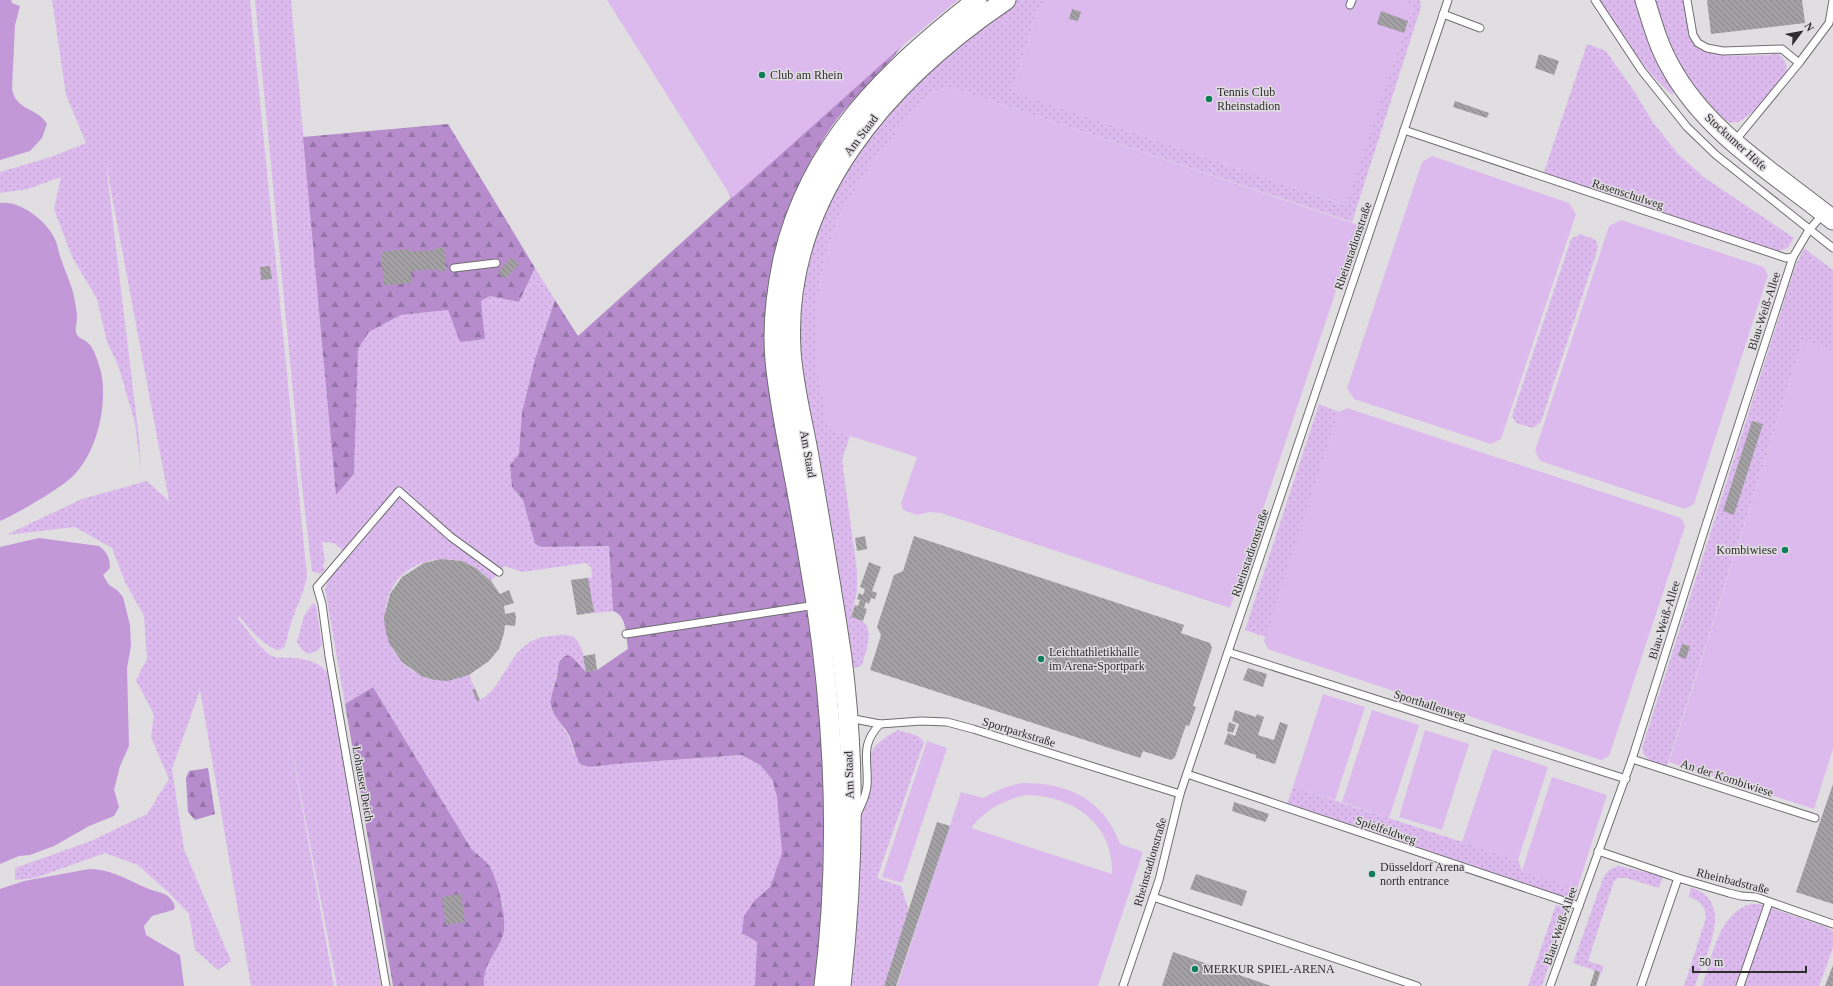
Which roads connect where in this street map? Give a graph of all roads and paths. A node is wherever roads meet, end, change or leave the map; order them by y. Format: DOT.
graph roads {
  1 [pos="978,0"];
  2 [pos="1006,0"];
  3 [pos="1448,0"];
  4 [pos="1595,0"];
  5 [pos="1645,0"];
  6 [pos="1687,0"];
  7 [pos="1833,0"];
  8 [pos="1443,14"];
  9 [pos="1480,28"];
  10 [pos="1799,63"];
  11 [pos="1404,130"];
  12 [pos="1734,142"];
  13 [pos="1829,216"];
  14 [pos="1809,230"];
  15 [pos="1833,248"];
  16 [pos="1793,258"];
  17 [pos="496,263"];
  18 [pos="454,268"];
  19 [pos="499,572"];
  20 [pos="816,605"];
  21 [pos="626,634"];
  22 [pos="1228,652"];
  23 [pos="847,718"];
  24 [pos="880,724"];
  25 [pos="1632,759"];
  26 [pos="1187,774"];
  27 [pos="1626,779"];
  28 [pos="1180,794"];
  29 [pos="1815,818"];
  30 [pos="851,826"];
  31 [pos="1598,851"];
  32 [pos="1678,878"];
  33 [pos="1153,897"];
  34 [pos="1769,902"];
  35 [pos="1579,906"];
  36 [pos="1833,924"];
  37 [pos="386,986"];
  38 [pos="824,986"];
  39 [pos="841,986"];
  40 [pos="1123,986"];
  41 [pos="1417,986"];
  42 [pos="1550,986"];
  43 [pos="1641,986"];
  44 [pos="1740,986"];
  1 -- 20 [label="street, Am Staad"];
  2 -- 23 [label="street, Am Staad"];
  3 -- 8 [label="lane, Rheinstadionstraße"];
  4 -- 14 [label="lane"];
  5 -- 12 [label="street, Stockumer Höfe"];
  6 -- 10 [label="lane"];
  7 -- 10 [label="lane"];
  8 -- 9 [label="lane"];
  8 -- 11 [label="lane, Rheinstadionstraße"];
  10 -- 12 [label="lane"];
  11 -- 16 [label="lane, Rasenschulweg"];
  11 -- 22 [label="lane, Rheinstadionstraße"];
  12 -- 13 [label="street, Stockumer Höfe"];
  13 -- 14 [label="lane"];
  14 -- 15 [label="lane"];
  14 -- 16 [label="lane"];
  16 -- 25 [label="lane, Blau-Weiß-Allee"];
  17 -- 18 [label="lane"];
  19 -- 37 [label="lane, Lohauser Deich"];
  20 -- 21 [label="lane"];
  20 -- 38 [label="street, Am Staad"];
  22 -- 26 [label="lane, Rheinstadionstraße"];
  22 -- 27 [label="lane, Sporthallenweg"];
  23 -- 24 [label="lane, Sportparkstraße"];
  23 -- 30 [label="street, Am Staad"];
  24 -- 28 [label="lane, Sportparkstraße"];
  24 -- 30 [label="lane"];
  25 -- 27 [label="lane, Blau-Weiß-Allee"];
  25 -- 29 [label="lane, An der Kombiwiese"];
  26 -- 28 [label="lane, Rheinstadionstraße"];
  26 -- 35 [label="lane, Spielfeldweg"];
  27 -- 31 [label="lane, Blau-Weiß-Allee"];
  28 -- 33 [label="lane, Rheinstadionstraße"];
  30 -- 39 [label="street, Am Staad"];
  31 -- 32 [label="lane, Rheinbadstraße"];
  31 -- 35 [label="lane, Blau-Weiß-Allee"];
  32 -- 34 [label="lane, Rheinbadstraße"];
  32 -- 43 [label="lane"];
  33 -- 40 [label="lane, Rheinstadionstraße"];
  33 -- 41 [label="lane"];
  34 -- 36 [label="lane, Rheinbadstraße"];
  34 -- 44 [label="lane"];
  35 -- 42 [label="lane, Blau-Weiß-Allee"];
}
